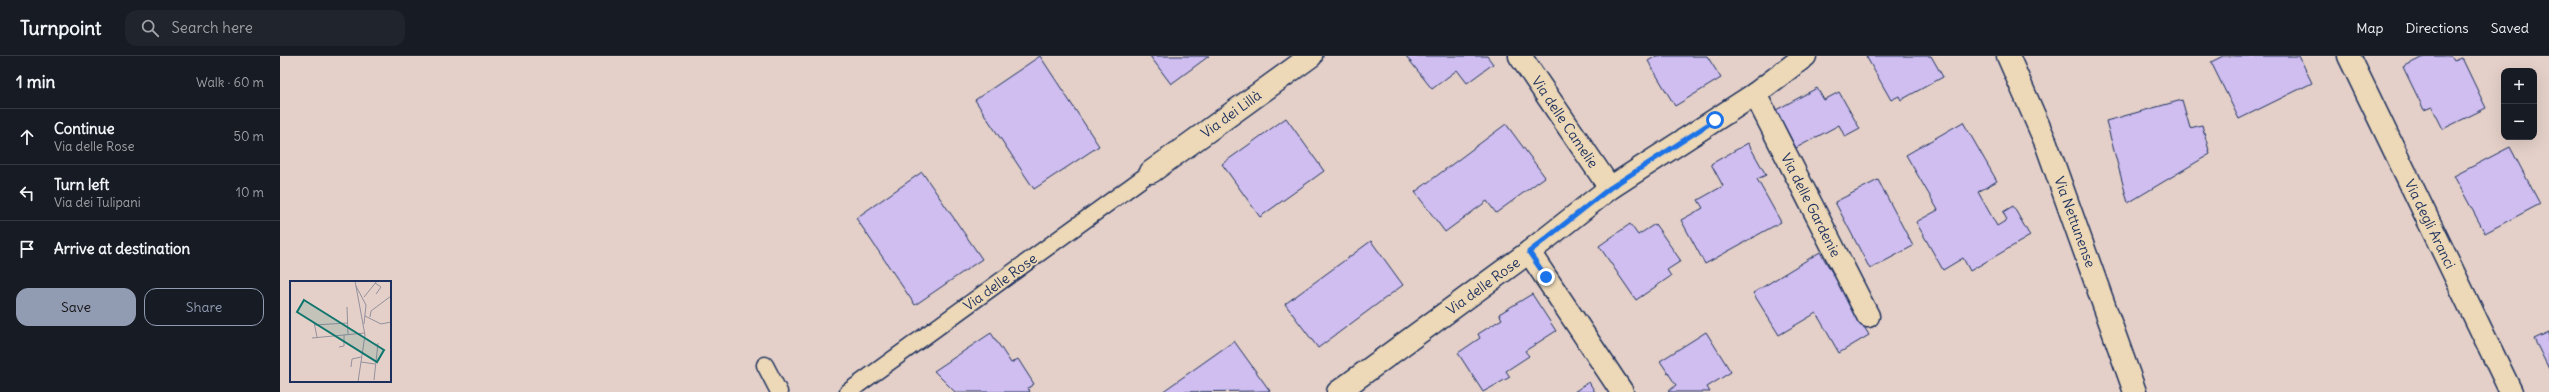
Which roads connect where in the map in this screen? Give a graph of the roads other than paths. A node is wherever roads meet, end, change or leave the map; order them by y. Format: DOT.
graph roads {
  1 [pos="1311,56"];
  2 [pos="1520,56"];
  3 [pos="1805,56"];
  4 [pos="2008,56"];
  5 [pos="2349,56"];
  6 [pos="1755,94"];
  7 [pos="1151,172"];
  8 [pos="1610,188"];
  9 [pos="1529,252"];
  10 [pos="1868,316"];
  11 [pos="765,365"];
  12 [pos="779,392"];
  13 [pos="848,392"];
  14 [pos="1338,392"];
  15 [pos="1622,392"];
  16 [pos="2135,392"];
  17 [pos="2511,392"];
  1 -- 7 [label="street, Via dei Lillà"];
  2 -- 8 [label="street, Via delle Camelie"];
  3 -- 6 [label="street, Via delle Rose"];
  4 -- 16 [label="street, Via Nettunense"];
  5 -- 17 [label="street, Via degli Aranci"];
  6 -- 8 [label="street, Via delle Rose"];
  6 -- 10 [label="street, Via delle Gardenie"];
  7 -- 13 [label="lane, Via delle Rose"];
  8 -- 9 [label="street, Via delle Rose"];
  9 -- 14 [label="street, Via delle Rose"];
  9 -- 15 [label="street"];
  11 -- 12 [label="lane"];
}
